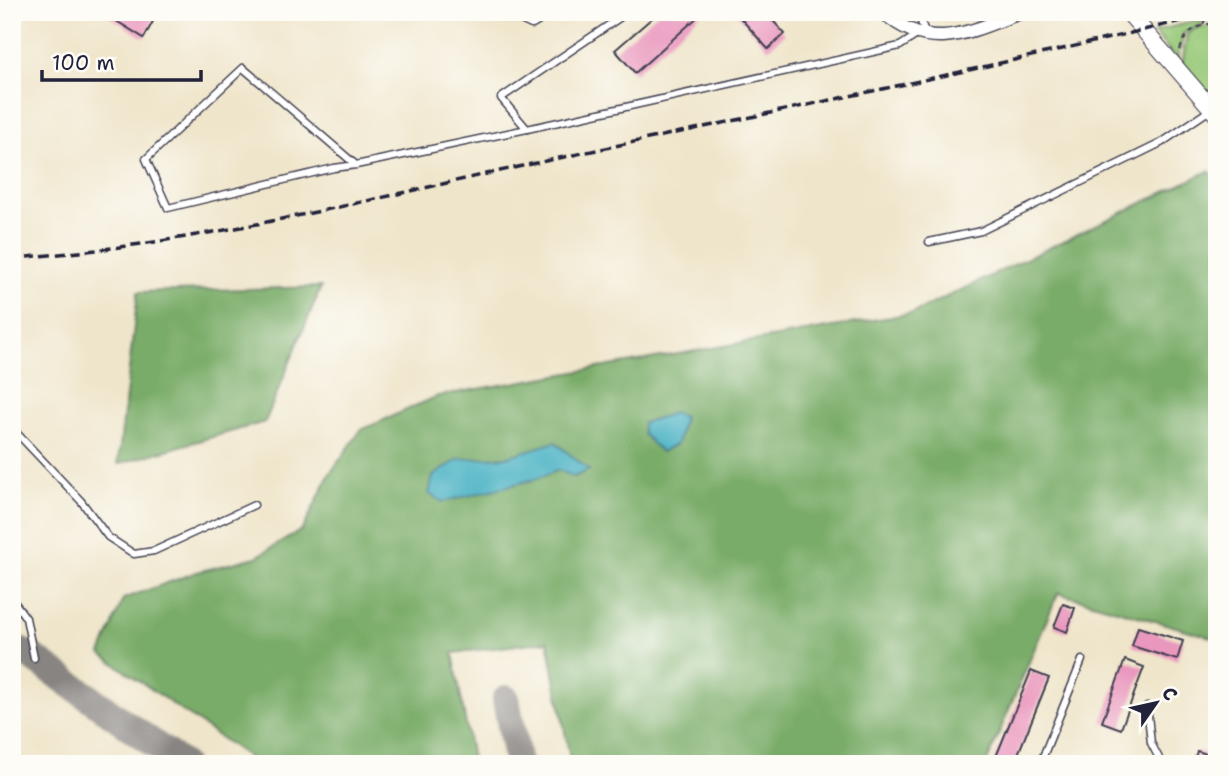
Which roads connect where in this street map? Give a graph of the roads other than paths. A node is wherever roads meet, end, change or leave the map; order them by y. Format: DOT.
graph roads {
  1 [pos="511,12"];
  2 [pos="548,12"];
  3 [pos="628,12"];
  4 [pos="883,12"];
  5 [pos="917,12"];
  6 [pos="1023,12"];
  7 [pos="1128,12"];
  8 [pos="922,36"];
  9 [pos="1214,112"];
  10 [pos="527,129"];
  11 [pos="356,165"];
  12 [pos="929,242"];
  13 [pos="12,428"];
  14 [pos="254,505"];
  15 [pos="12,599"];
  16 [pos="34,658"];
  17 [pos="1082,660"];
  18 [pos="1147,706"];
  19 [pos="1040,764"];
  20 [pos="1162,764"];
  1 -- 2 [label="street"];
  3 -- 10 [label="lane"];
  4 -- 8 [label="street"];
  5 -- 8 [label="lane"];
  6 -- 8 [label="street"];
  7 -- 9 [label="street"];
  8 -- 10 [label="lane"];
  9 -- 12 [label="lane"];
  10 -- 11 [label="lane"];
  11 -- 11 [label="lane"];
  13 -- 14 [label="lane"];
  15 -- 16 [label="lane"];
  17 -- 19 [label="lane"];
  18 -- 20 [label="lane"];
}
